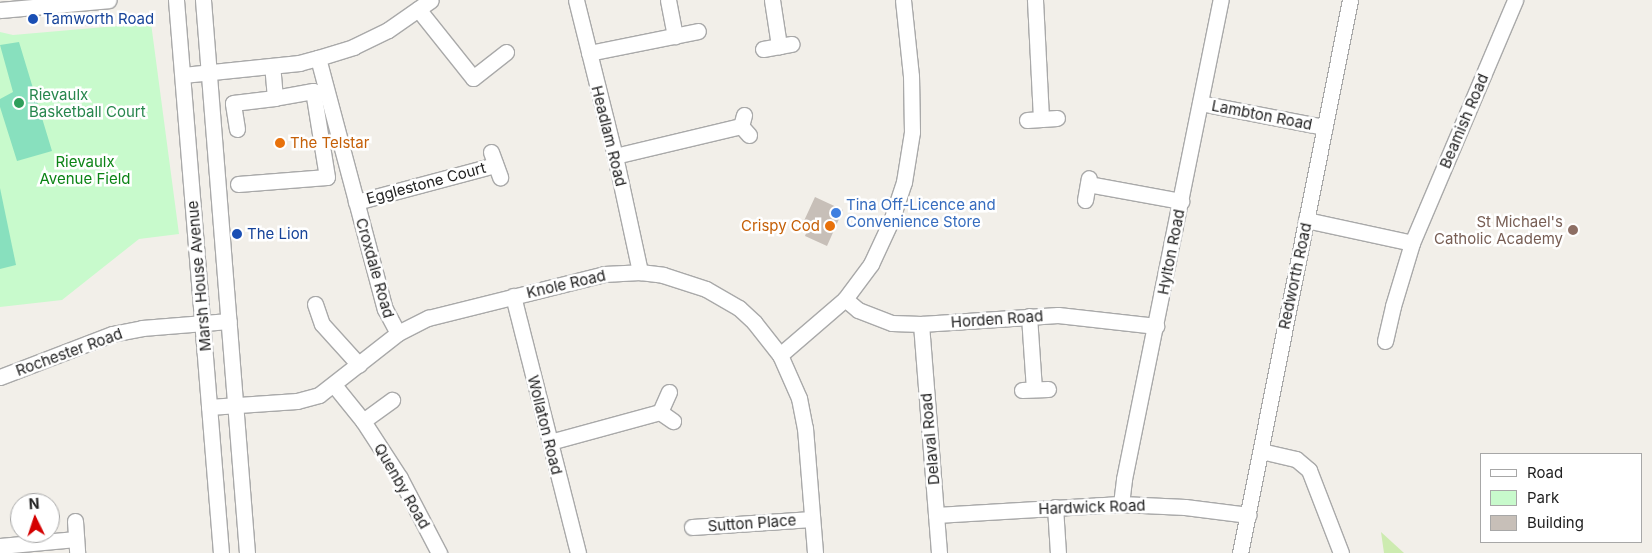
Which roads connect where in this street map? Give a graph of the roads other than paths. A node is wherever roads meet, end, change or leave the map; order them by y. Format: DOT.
graph roads {
  1 [pos="109,0"];
  2 [pos="176,0"];
  3 [pos="203,0"];
  4 [pos="576,0"];
  5 [pos="668,0"];
  6 [pos="772,0"];
  7 [pos="903,0"];
  8 [pos="1035,0"];
  9 [pos="1221,0"];
  10 [pos="1350,0"];
  11 [pos="1515,0"];
  12 [pos="54,2"];
  13 [pos="424,4"];
  14 [pos="0,10"];
  15 [pos="698,32"];
  16 [pos="676,36"];
  17 [pos="763,49"];
  18 [pos="506,52"];
  19 [pos="589,53"];
  20 [pos="318,58"];
  21 [pos="272,66"];
  22 [pos="209,73"];
  23 [pos="183,75"];
  24 [pos="275,98"];
  25 [pos="1200,103"];
  26 [pos="1057,118"];
  27 [pos="744,126"];
  28 [pos="1325,127"];
  29 [pos="237,129"];
  30 [pos="615,156"];
  31 [pos="495,165"];
  32 [pos="238,184"];
  33 [pos="1085,200"];
  34 [pos="1181,201"];
  35 [pos="356,202"];
  36 [pos="1306,220"];
  37 [pos="1412,242"];
  38 [pos="640,272"];
  39 [pos="513,296"];
  40 [pos="845,299"];
  41 [pos="315,304"];
  42 [pos="1029,316"];
  43 [pos="229,321"];
  44 [pos="203,323"];
  45 [pos="921,324"];
  46 [pos="1156,326"];
  47 [pos="398,333"];
  48 [pos="1385,345"];
  49 [pos="780,355"];
  50 [pos="359,365"];
  51 [pos="0,377"];
  52 [pos="334,385"];
  53 [pos="1035,389"];
  54 [pos="669,392"];
  55 [pos="392,400"];
  56 [pos="235,405"];
  57 [pos="209,407"];
  58 [pos="363,421"];
  59 [pos="550,442"];
  60 [pos="1260,450"];
  61 [pos="1122,504"];
  62 [pos="1055,507"];
  63 [pos="936,514"];
  64 [pos="1248,515"];
  65 [pos="812,519"];
  66 [pos="75,521"];
  67 [pos="692,527"];
  68 [pos="0,546"];
  69 [pos="77,546"];
  70 [pos="221,553"];
  71 [pos="247,553"];
  72 [pos="439,553"];
  73 [pos="578,553"];
  74 [pos="815,553"];
  75 [pos="939,553"];
  76 [pos="1058,553"];
  77 [pos="1240,553"];
  78 [pos="1341,553"];
  1 -- 12 [label="street"];
  2 -- 23 [label="street, Marsh House Avenue"];
  3 -- 22 [label="street, Marsh House Avenue"];
  4 -- 19 [label="street, Headlam Road"];
  5 -- 16 [label="street"];
  6 -- 17 [label="street"];
  7 -- 40 [label="street"];
  8 -- 26 [label="street"];
  9 -- 25 [label="street, Hylton Road"];
  10 -- 28 [label="street, Redworth Road"];
  11 -- 37 [label="street, Beamish Road"];
  12 -- 14 [label="street"];
  13 -- 18 [label="street"];
  13 -- 20 [label="street"];
  15 -- 16 [label="street"];
  16 -- 19 [label="street"];
  19 -- 30 [label="street, Headlam Road"];
  20 -- 21 [label="street"];
  20 -- 35 [label="street, Croxdale Road"];
  21 -- 22 [label="street"];
  21 -- 24 [label="street"];
  22 -- 23 [label="street"];
  22 -- 43 [label="street, Marsh House Avenue"];
  23 -- 44 [label="street, Marsh House Avenue"];
  24 -- 29 [label="street"];
  24 -- 32 [label="street"];
  25 -- 28 [label="street, Lambton Road"];
  25 -- 34 [label="street, Hylton Road"];
  27 -- 30 [label="street"];
  28 -- 36 [label="street, Redworth Road"];
  30 -- 38 [label="street, Headlam Road"];
  31 -- 35 [label="street, Egglestone Court"];
  33 -- 34 [label="street"];
  34 -- 46 [label="street, Hylton Road"];
  35 -- 47 [label="street, Croxdale Road"];
  36 -- 37 [label="street"];
  36 -- 60 [label="street, Redworth Road"];
  37 -- 48 [label="street, Beamish Road"];
  38 -- 39 [label="street, Knole Road"];
  38 -- 49 [label="street, Knole Road"];
  39 -- 47 [label="street, Knole Road"];
  39 -- 59 [label="street, Wollaton Road"];
  40 -- 45 [label="street, Horden Road"];
  40 -- 49 [label="street"];
  41 -- 50 [label="street"];
  42 -- 45 [label="street, Horden Road"];
  42 -- 46 [label="street, Horden Road"];
  42 -- 53 [label="street"];
  43 -- 44 [label="street, Rochester Road"];
  43 -- 56 [label="street, Marsh House Avenue"];
  44 -- 51 [label="street, Rochester Road"];
  44 -- 57 [label="street, Marsh House Avenue"];
  45 -- 63 [label="street, Delaval Road"];
  46 -- 61 [label="street, Hylton Road"];
  47 -- 50 [label="street, Knole Road"];
  49 -- 65 [label="street, Knole Road"];
  50 -- 52 [label="street, Knole Road"];
  52 -- 56 [label="street, Knole Road"];
  52 -- 58 [label="street, Quenby Road"];
  54 -- 59 [label="street"];
  55 -- 58 [label="street"];
  56 -- 57 [label="street, Knole Road"];
  56 -- 71 [label="street, Marsh House Avenue"];
  57 -- 70 [label="street, Marsh House Avenue"];
  58 -- 72 [label="street, Quenby Road"];
  59 -- 73 [label="street, Wollaton Road"];
  60 -- 64 [label="street, Redworth Road"];
  60 -- 78 [label="street"];
  61 -- 62 [label="street, Hardwick Road"];
  61 -- 64 [label="street, Hardwick Road"];
  62 -- 63 [label="street, Hardwick Road"];
  62 -- 76 [label="street"];
  63 -- 75 [label="street, Delaval Road"];
  64 -- 77 [label="street, Redworth Road"];
  65 -- 67 [label="street, Sutton Place"];
  65 -- 74 [label="street, Knole Road"];
  66 -- 69 [label="street"];
  68 -- 69 [label="street"];
}
